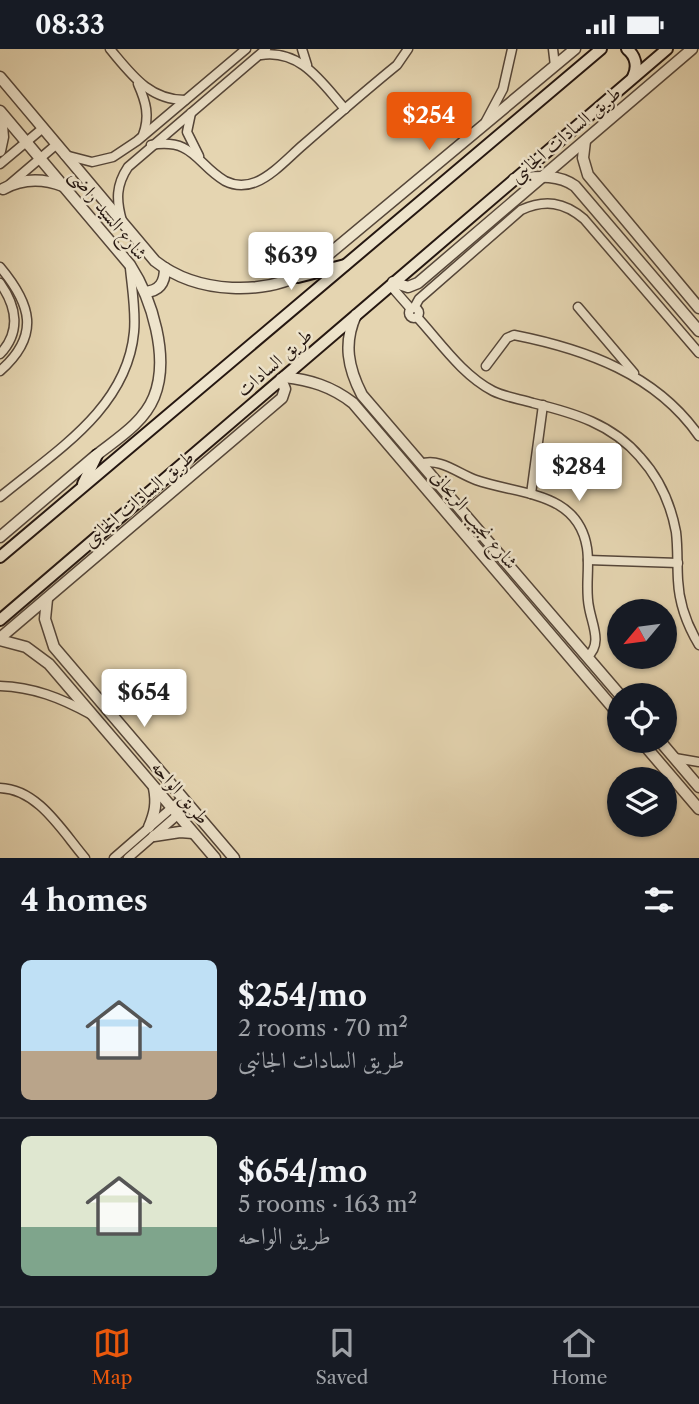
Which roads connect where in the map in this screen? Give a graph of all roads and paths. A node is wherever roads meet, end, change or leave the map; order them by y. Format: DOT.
graph roads {
  1 [pos="110,49"];
  2 [pos="246,49"];
  3 [pos="302,49"];
  4 [pos="408,49"];
  5 [pos="512,49"];
  6 [pos="553,49"];
  7 [pos="575,49"];
  8 [pos="601,49"];
  9 [pos="627,49"];
  10 [pos="667,49"];
  11 [pos="692,49"];
  12 [pos="262,52"];
  13 [pos="555,66"];
  14 [pos="309,68"];
  15 [pos="0,77"];
  16 [pos="632,80"];
  17 [pos="137,81"];
  18 [pos="185,100"];
  19 [pos="345,109"];
  20 [pos="0,111"];
  21 [pos="191,112"];
  22 [pos="169,114"];
  23 [pos="177,124"];
  24 [pos="483,127"];
  25 [pos="43,128"];
  26 [pos="140,138"];
  27 [pos="585,141"];
  28 [pos="27,142"];
  29 [pos="57,144"];
  30 [pos="148,148"];
  31 [pos="0,151"];
  32 [pos="64,154"];
  33 [pos="41,158"];
  34 [pos="200,158"];
  35 [pos="0,164"];
  36 [pos="541,177"];
  37 [pos="514,179"];
  38 [pos="64,187"];
  39 [pos="596,187"];
  40 [pos="2,191"];
  41 [pos="585,197"];
  42 [pos="122,223"];
  43 [pos="348,264"];
  44 [pos="130,265"];
  45 [pos="0,267"];
  46 [pos="165,268"];
  47 [pos="298,277"];
  48 [pos="0,283"];
  49 [pos="391,283"];
  50 [pos="145,292"];
  51 [pos="578,307"];
  52 [pos="699,308"];
  53 [pos="414,311"];
  54 [pos="357,313"];
  55 [pos="699,331"];
  56 [pos="614,349"];
  57 [pos="699,353"];
  58 [pos="0,354"];
  59 [pos="601,359"];
  60 [pos="486,366"];
  61 [pos="0,371"];
  62 [pos="282,378"];
  63 [pos="638,378"];
  64 [pos="362,395"];
  65 [pos="353,403"];
  66 [pos="543,405"];
  67 [pos="699,436"];
  68 [pos="97,455"];
  69 [pos="421,464"];
  70 [pos="81,489"];
  71 [pos="531,494"];
  72 [pos="0,497"];
  73 [pos="0,537"];
  74 [pos="0,557"];
  75 [pos="588,561"];
  76 [pos="678,563"];
  77 [pos="47,599"];
  78 [pos="0,619"];
  79 [pos="566,632"];
  80 [pos="0,639"];
  81 [pos="555,641"];
  82 [pos="699,645"];
  83 [pos="587,657"];
  84 [pos="64,659"];
  85 [pos="53,669"];
  86 [pos="610,683"];
  87 [pos="0,686"];
  88 [pos="607,701"];
  89 [pos="93,716"];
  90 [pos="651,753"];
  91 [pos="670,753"];
  92 [pos="673,757"];
  93 [pos="699,762"];
  94 [pos="154,787"];
  95 [pos="699,787"];
  96 [pos="0,788"];
  97 [pos="186,802"];
  98 [pos="699,809"];
  99 [pos="175,811"];
  100 [pos="151,832"];
  101 [pos="193,833"];
  102 [pos="85,858"];
  103 [pos="114,858"];
  104 [pos="128,858"];
  105 [pos="215,858"];
  106 [pos="234,858"];
  1 -- 17 [label="street"];
  2 -- 18 [label="street"];
  3 -- 14 [label="street"];
  4 -- 19 [label="street"];
  5 -- 24 [label="street"];
  6 -- 13 [label="street"];
  7 -- 13 [label="street"];
  8 -- 43 [label="main road, طريق السادات"];
  9 -- 16 [label="main road"];
  10 -- 16 [label="main road, طريق السادات"];
  11 -- 27 [label="street, طريق السادات الجانبى"];
  12 -- 14 [label="street"];
  12 -- 21 [label="street"];
  13 -- 24 [label="street"];
  14 -- 19 [label="street"];
  15 -- 25 [label="street, شارع السيد راضى"];
  16 -- 37 [label="main road, طريق السادات"];
  17 -- 18 [label="street"];
  17 -- 26 [label="street"];
  18 -- 22 [label="street"];
  19 -- 34 [label="street"];
  20 -- 28 [label="street, شارع السيد راضى"];
  20 -- 31 [label="street"];
  21 -- 23 [label="street"];
  21 -- 34 [label="street"];
  22 -- 23 [label="street"];
  22 -- 26 [label="street"];
  23 -- 30 [label="street"];
  24 -- 47 [label="street"];
  25 -- 28 [label="street"];
  25 -- 29 [label="street, شارع السيد راضى"];
  26 -- 30 [label="street"];
  26 -- 32 [label="street"];
  27 -- 36 [label="street, طريق السادات الجانبى"];
  27 -- 39 [label="street"];
  28 -- 33 [label="street, شارع السيد راضى"];
  28 -- 35 [label="street"];
  29 -- 32 [label="street, شارع السيد راضى"];
  29 -- 33 [label="street"];
  30 -- 34 [label="street"];
  30 -- 42 [label="street"];
  32 -- 42 [label="street, شارع السيد راضى"];
  33 -- 38 [label="street, شارع السيد راضى"];
  33 -- 40 [label="street"];
  36 -- 37 [label="street"];
  36 -- 41 [label="street"];
  36 -- 49 [label="street, طريق السادات الجانبى"];
  37 -- 49 [label="main road, طريق السادات"];
  38 -- 40 [label="street"];
  38 -- 44 [label="street, شارع السيد راضى"];
  39 -- 41 [label="street"];
  39 -- 52 [label="street"];
  41 -- 55 [label="street"];
  42 -- 46 [label="street, شارع السيد راضى"];
  43 -- 47 [label="main road"];
  43 -- 70 [label="main road, طريق السادات"];
  44 -- 50 [label="street, شارع السيد راضى"];
  44 -- 72 [label="street"];
  45 -- 61 [label="street"];
  46 -- 47 [label="street, شارع السيد راضى"];
  46 -- 50 [label="street"];
  48 -- 58 [label="street"];
  49 -- 53 [label="street"];
  49 -- 54 [label="main road, طريق السادات"];
  50 -- 68 [label="street, شارع السيد راضى"];
  51 -- 56 [label="street"];
  53 -- 57 [label="street"];
  53 -- 66 [label="street"];
  54 -- 62 [label="main road, طريق السادات"];
  54 -- 64 [label="street, شارع نجيب الريحانى"];
  56 -- 59 [label="street"];
  56 -- 63 [label="street"];
  59 -- 60 [label="street"];
  59 -- 63 [label="street"];
  62 -- 65 [label="street, شارع نجيب الريحانى"];
  62 -- 77 [label="street, طريق السادات الجانبى"];
  62 -- 78 [label="main road, طريق السادات"];
  63 -- 67 [label="street"];
  64 -- 65 [label="street"];
  64 -- 69 [label="street, شارع نجيب الريحانى"];
  65 -- 81 [label="street, شارع نجيب الريحانى"];
  66 -- 71 [label="street"];
  66 -- 76 [label="street"];
  68 -- 70 [label="main road"];
  68 -- 73 [label="street"];
  69 -- 71 [label="street"];
  69 -- 79 [label="street, شارع نجيب الريحانى"];
  70 -- 74 [label="main road, طريق السادات"];
  71 -- 75 [label="street"];
  75 -- 76 [label="street"];
  75 -- 83 [label="street"];
  76 -- 82 [label="street"];
  77 -- 80 [label="street, طريق السادات الجانبى"];
  77 -- 84 [label="street, طريق الواحه"];
  79 -- 81 [label="street"];
  79 -- 83 [label="street, شارع نجيب الريحانى"];
  80 -- 85 [label="street, طريق الواحه"];
  81 -- 88 [label="street, شارع نجيب الريحانى"];
  83 -- 86 [label="street, شارع نجيب الريحانى"];
  84 -- 85 [label="street"];
  84 -- 97 [label="street, طريق الواحه"];
  85 -- 89 [label="street, طريق الواحه"];
  87 -- 89 [label="street"];
  89 -- 94 [label="street, طريق الواحه"];
  90 -- 98 [label="street"];
  91 -- 92 [label="street"];
  92 -- 93 [label="street"];
  92 -- 95 [label="street"];
  94 -- 99 [label="street, طريق الواحه"];
  94 -- 100 [label="street"];
  96 -- 102 [label="street"];
  97 -- 99 [label="street"];
  97 -- 106 [label="street, طريق الواحه"];
  99 -- 100 [label="street"];
  99 -- 101 [label="street, طريق الواحه"];
  100 -- 101 [label="street"];
  100 -- 103 [label="street"];
  100 -- 104 [label="street"];
  101 -- 105 [label="street, طريق الواحه"];
}
